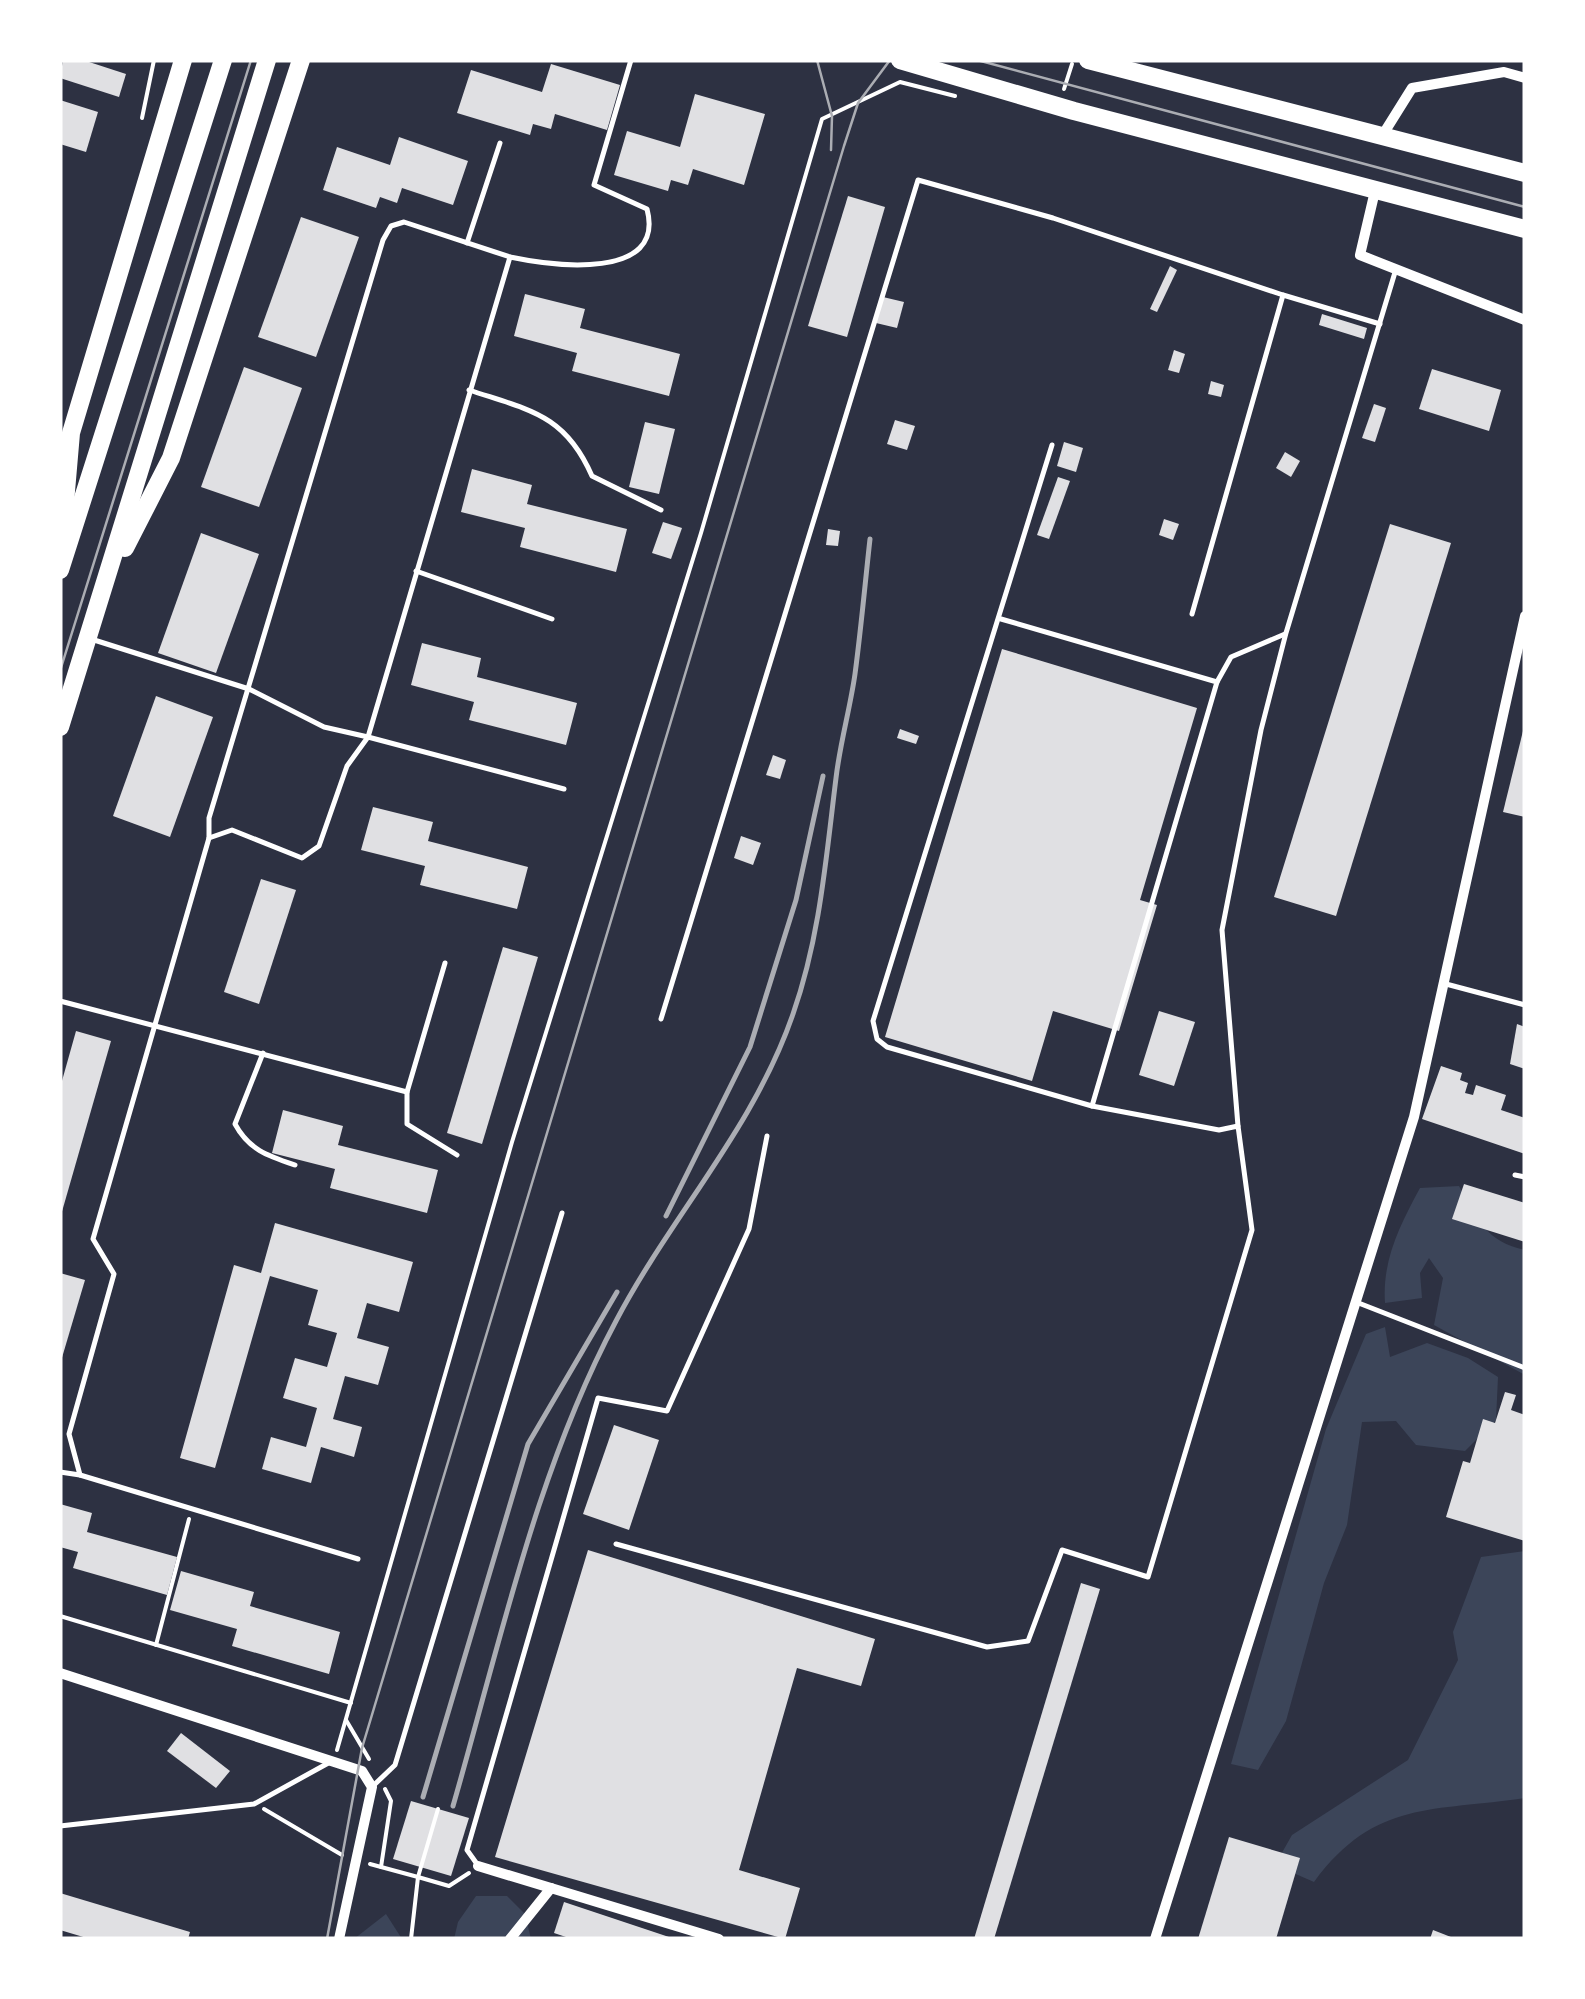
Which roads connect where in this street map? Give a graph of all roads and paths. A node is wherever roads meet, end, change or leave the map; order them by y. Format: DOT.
graph roads {
  1 [pos="154,60"];
  2 [pos="183,60"];
  3 [pos="223,60"];
  4 [pos="267,60"];
  5 [pos="631,60"];
  6 [pos="900,60"];
  7 [pos="1088,60"];
  8 [pos="300,66"];
  9 [pos="1525,78"];
  10 [pos="958,97"];
  11 [pos="142,118"];
  12 [pos="1381,137"];
  13 [pos="500,143"];
  14 [pos="1525,173"];
  15 [pos="1375,192"];
  16 [pos="1525,229"];
  17 [pos="467,243"];
  18 [pos="510,257"];
  19 [pos="1396,269"];
  20 [pos="1283,295"];
  21 [pos="1525,320"];
  22 [pos="1380,324"];
  23 [pos="469,390"];
  24 [pos="1052,445"];
  25 [pos="661,510"];
  26 [pos="61,530"];
  27 [pos="61,566"];
  28 [pos="416,572"];
  29 [pos="107,582"];
  30 [pos="1192,614"];
  31 [pos="1525,616"];
  32 [pos="552,618"];
  33 [pos="1001,619"];
  34 [pos="1286,634"];
  35 [pos="89,638"];
  36 [pos="1217,682"];
  37 [pos="250,689"];
  38 [pos="60,727"];
  39 [pos="368,736"];
  40 [pos="564,789"];
  41 [pos="208,838"];
  42 [pos="445,962"];
  43 [pos="1444,984"];
  44 [pos="60,1001"];
  45 [pos="1525,1005"];
  46 [pos="661,1020"];
  47 [pos="154,1024"];
  48 [pos="262,1053"];
  49 [pos="407,1092"];
  50 [pos="1092,1106"];
  51 [pos="1238,1126"];
  52 [pos="766,1136"];
  53 [pos="457,1154"];
  54 [pos="295,1165"];
  55 [pos="1515,1175"];
  56 [pos="1525,1178"];
  57 [pos="562,1213"];
  58 [pos="1356,1302"];
  59 [pos="1525,1368"];
  60 [pos="60,1472"];
  61 [pos="80,1474"];
  62 [pos="192,1508"];
  63 [pos="616,1544"];
  64 [pos="358,1559"];
  65 [pos="60,1616"];
  66 [pos="156,1645"];
  67 [pos="60,1673"];
  68 [pos="351,1703"];
  69 [pos="334,1760"];
  70 [pos="372,1787"];
  71 [pos="60,1826"];
  72 [pos="478,1866"];
  73 [pos="550,1888"];
  74 [pos="339,1939"];
  75 [pos="411,1939"];
  76 [pos="510,1939"];
  77 [pos="718,1939"];
  78 [pos="1155,1939"];
  1 -- 11 [label="path"];
  2 -- 26 [label="main road"];
  3 -- 27 [label="main road"];
  4 -- 29 [label="main road"];
  5 -- 18 [label="lane"];
  6 -- 15 [label="main road"];
  7 -- 12 [label="main road"];
  8 -- 29 [label="main road"];
  9 -- 12 [label="street"];
  10 -- 68 [label="path"];
  12 -- 14 [label="main road"];
  13 -- 17 [label="lane"];
  15 -- 16 [label="main road"];
  15 -- 19 [label="street"];
  17 -- 18 [label="lane"];
  17 -- 37 [label="lane"];
  18 -- 23 [label="lane"];
  19 -- 21 [label="street"];
  19 -- 22 [label="lane"];
  20 -- 22 [label="lane"];
  20 -- 30 [label="lane"];
  20 -- 46 [label="lane"];
  22 -- 34 [label="lane"];
  23 -- 25 [label="lane"];
  23 -- 28 [label="lane"];
  24 -- 33 [label="lane"];
  26 -- 27 [label="main road"];
  28 -- 32 [label="lane"];
  28 -- 39 [label="lane"];
  29 -- 35 [label="main road"];
  31 -- 43 [label="street"];
  33 -- 36 [label="lane"];
  33 -- 50 [label="lane"];
  34 -- 36 [label="lane"];
  34 -- 51 [label="lane"];
  35 -- 37 [label="lane"];
  35 -- 38 [label="main road"];
  36 -- 50 [label="lane"];
  37 -- 39 [label="lane"];
  37 -- 41 [label="lane"];
  39 -- 40 [label="lane"];
  39 -- 41 [label="lane"];
  41 -- 47 [label="lane"];
  42 -- 49 [label="lane"];
  43 -- 45 [label="lane"];
  43 -- 58 [label="street"];
  44 -- 47 [label="lane"];
  47 -- 48 [label="lane"];
  47 -- 61 [label="lane"];
  48 -- 49 [label="lane"];
  48 -- 54 [label="lane"];
  49 -- 53 [label="lane"];
  50 -- 51 [label="lane"];
  51 -- 63 [label="lane"];
  52 -- 72 [label="lane"];
  55 -- 56 [label="lane"];
  57 -- 70 [label="lane"];
  58 -- 59 [label="lane"];
  58 -- 78 [label="street"];
  60 -- 61 [label="lane"];
  61 -- 62 [label="lane"];
  62 -- 64 [label="lane"];
  62 -- 66 [label="path"];
  65 -- 66 [label="path"];
  66 -- 68 [label="path"];
  67 -- 69 [label="street"];
  68 -- 69 [label="path"];
  69 -- 70 [label="street"];
  69 -- 71 [label="lane"];
  70 -- 74 [label="street"];
  72 -- 73 [label="street"];
  72 -- 75 [label="path"];
  73 -- 76 [label="street"];
  73 -- 77 [label="street"];
}
